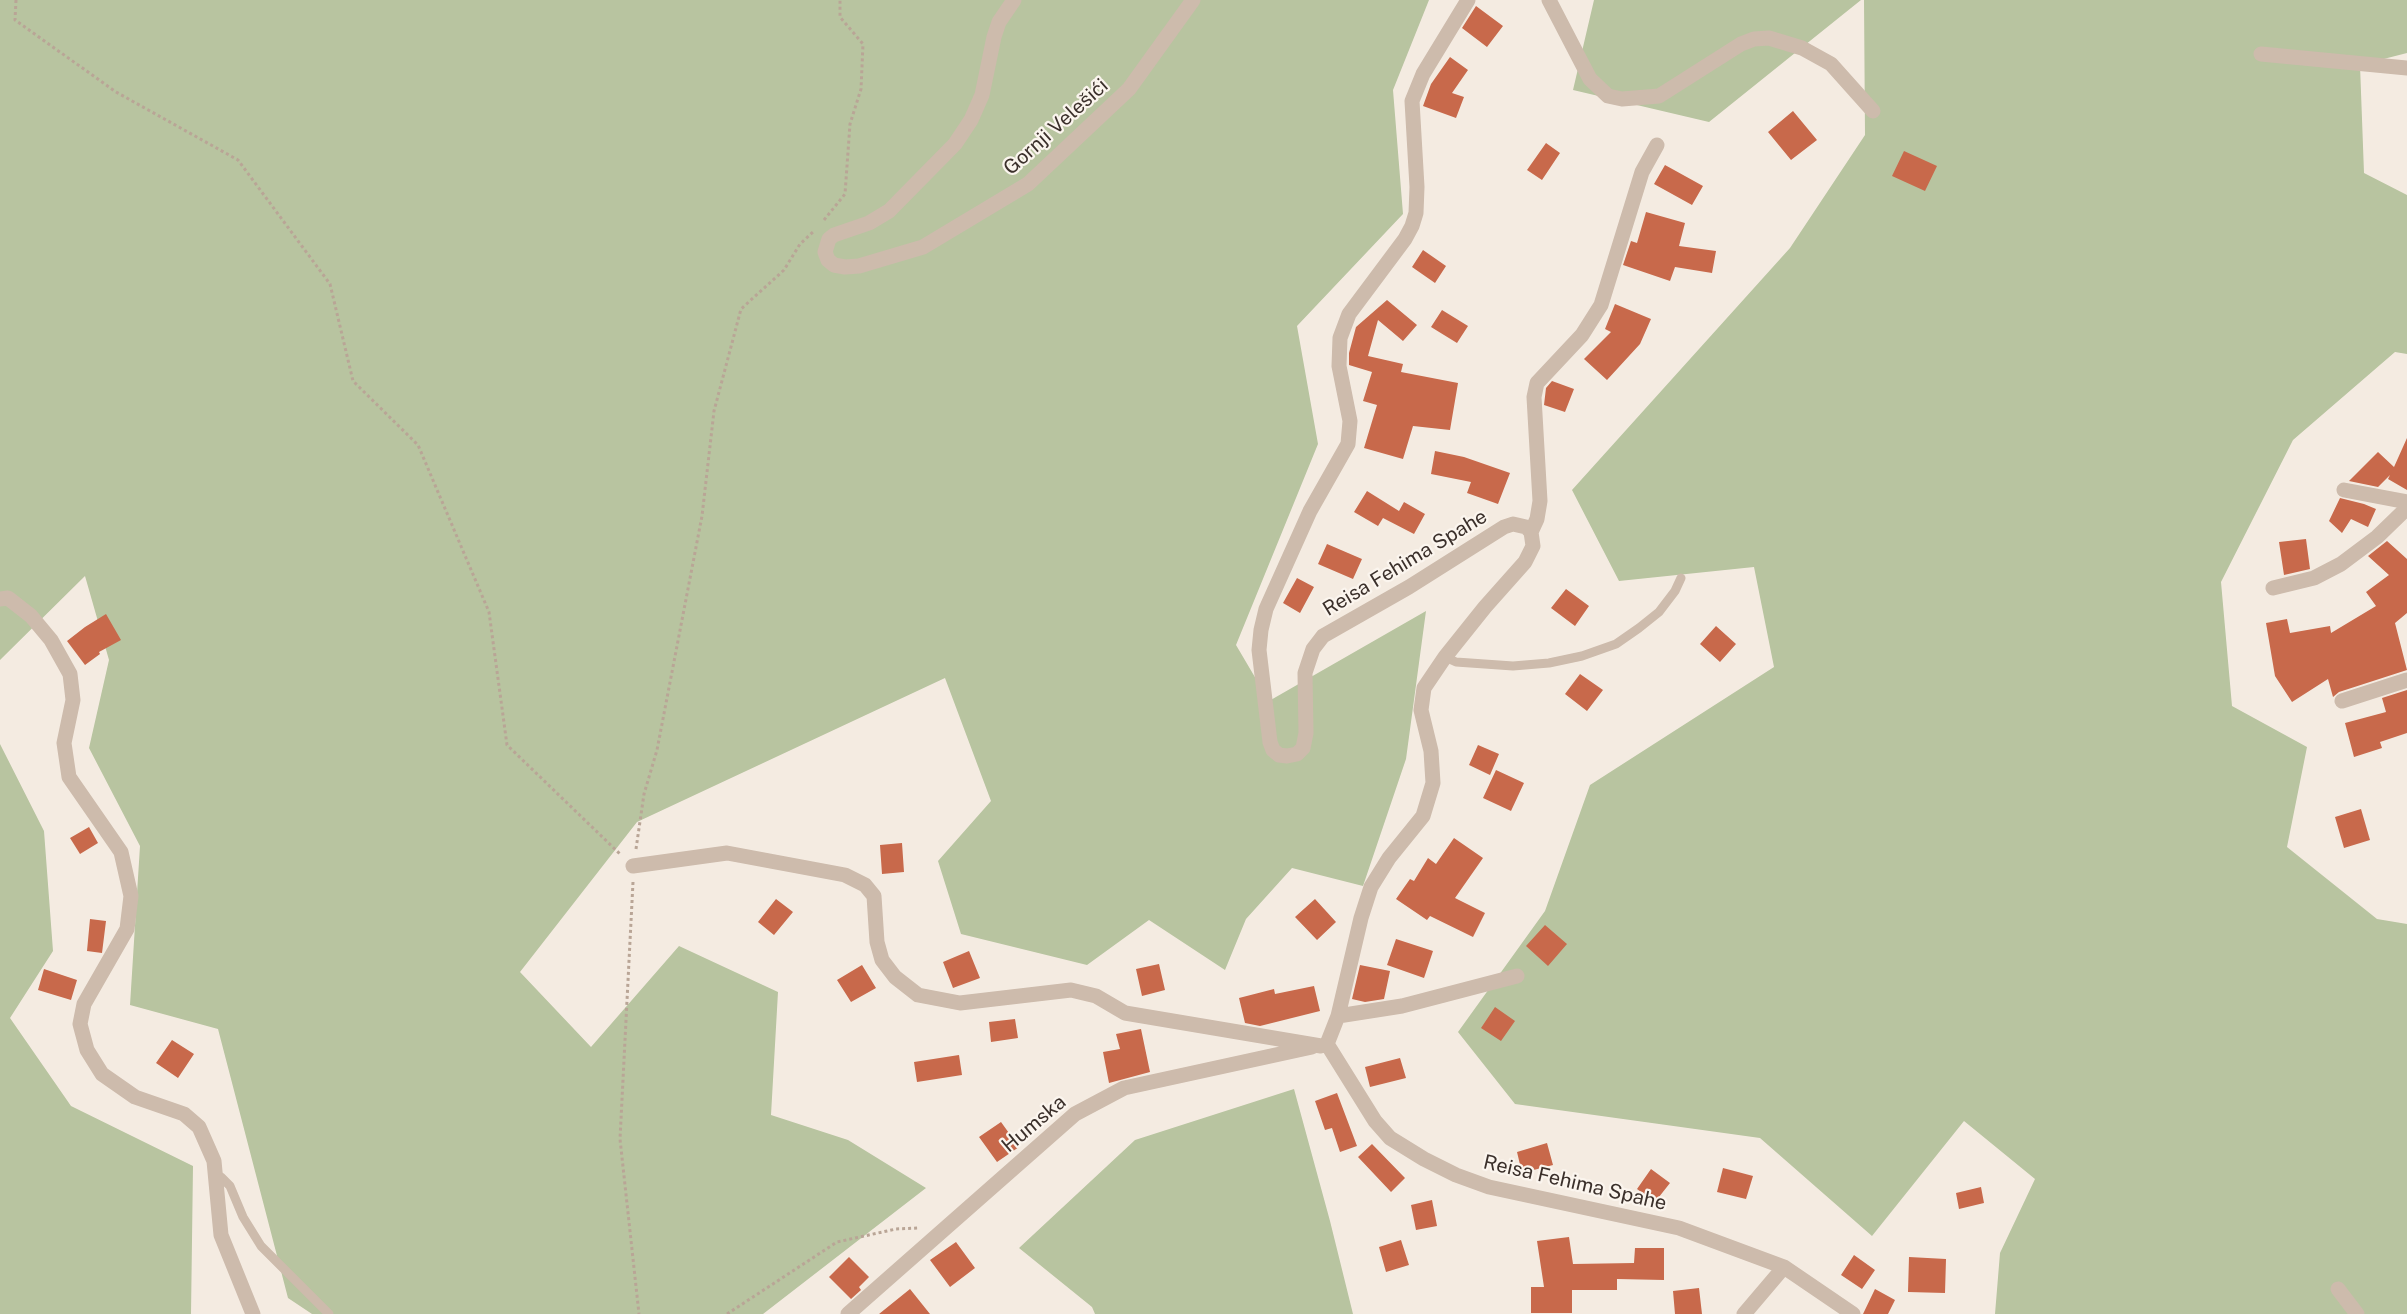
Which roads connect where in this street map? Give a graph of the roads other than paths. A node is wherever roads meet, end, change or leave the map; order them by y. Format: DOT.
graph roads {
  1 [pos="1014,0"];
  2 [pos="1194,0"];
  3 [pos="1468,0"];
  4 [pos="1548,0"];
  5 [pos="2261,54"];
  6 [pos="2407,68"];
  7 [pos="1873,111"];
  8 [pos="1657,145"];
  9 [pos="2344,489"];
  10 [pos="2407,502"];
  11 [pos="2407,508"];
  12 [pos="1531,532"];
  13 [pos="1681,578"];
  14 [pos="2273,588"];
  15 [pos="4,598"];
  16 [pos="1444,657"];
  17 [pos="2407,680"];
  18 [pos="2342,701"];
  19 [pos="633,866"];
  20 [pos="1517,976"];
  21 [pos="1338,1016"];
  22 [pos="1324,1045"];
  23 [pos="215,1175"];
  24 [pos="1784,1267"];
  25 [pos="2338,1288"];
  26 [pos="253,1314"];
  27 [pos="329,1314"];
  28 [pos="848,1314"];
  29 [pos="1744,1314"];
  30 [pos="1853,1314"];
  31 [pos="2357,1314"];
  1 -- 2 [label="street, Gornji Velešići"];
  3 -- 12 [label="street, Reisa Fehima Spahe"];
  4 -- 7 [label="street"];
  5 -- 6 [label="street"];
  8 -- 12 [label="street"];
  9 -- 10 [label="street"];
  11 -- 14 [label="street"];
  12 -- 16 [label="street"];
  13 -- 16 [label="lane"];
  15 -- 23 [label="street"];
  16 -- 21 [label="street"];
  17 -- 18 [label="street"];
  19 -- 22 [label="street"];
  20 -- 21 [label="street"];
  21 -- 22 [label="street"];
  22 -- 24 [label="street, Reisa Fehima Spahe"];
  22 -- 28 [label="street, Humska"];
  23 -- 26 [label="street"];
  23 -- 27 [label="lane"];
  24 -- 29 [label="street"];
  24 -- 30 [label="street, Reisa Fehima Spahe"];
  25 -- 31 [label="street"];
}
